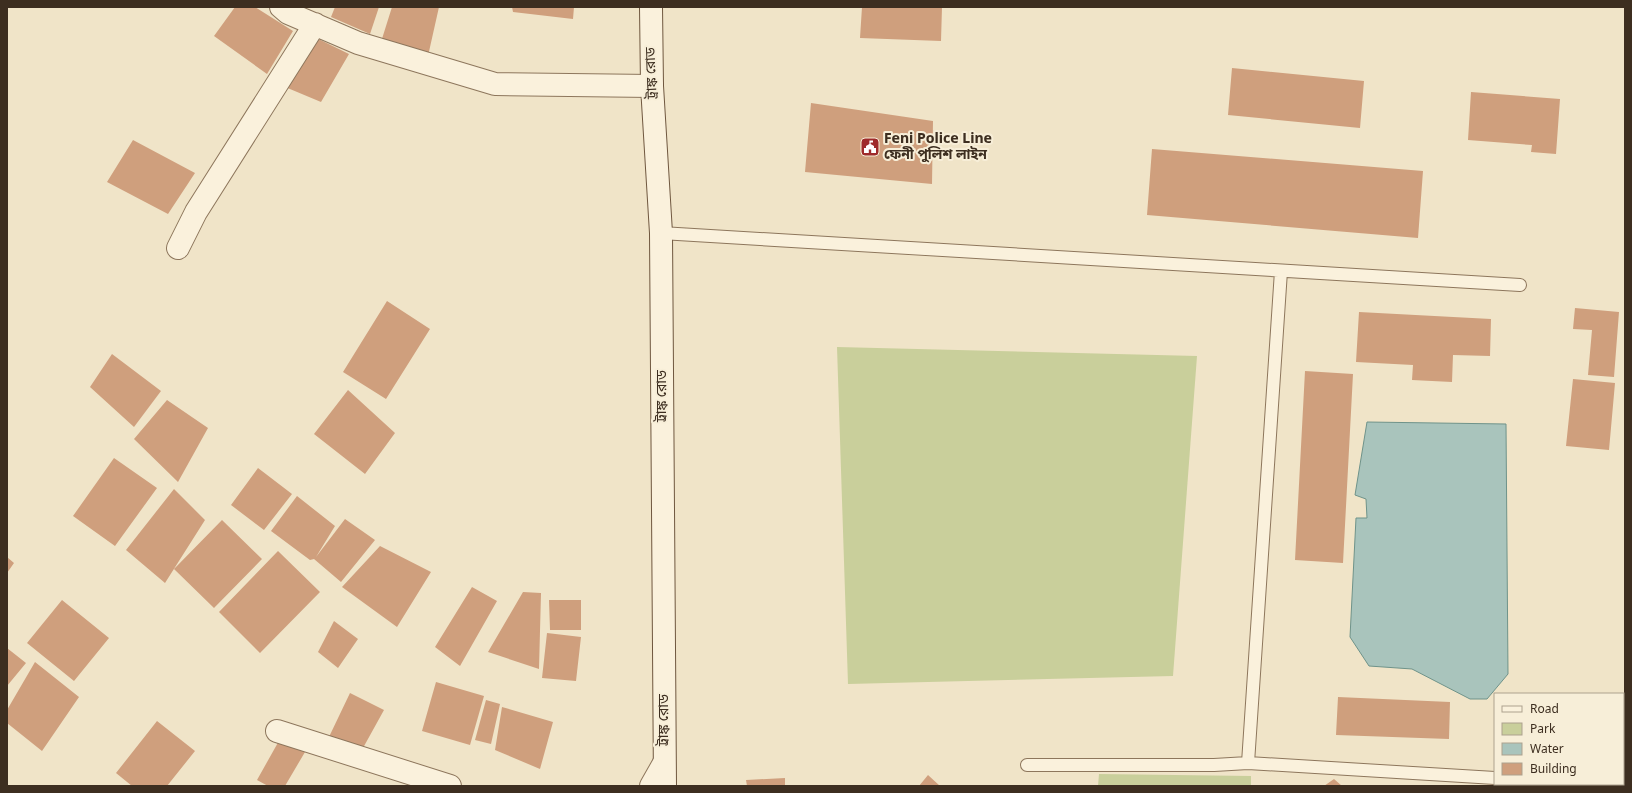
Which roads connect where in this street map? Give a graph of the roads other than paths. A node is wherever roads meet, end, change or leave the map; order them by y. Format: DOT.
graph roads {
  1 [pos="281,7"];
  2 [pos="651,7"];
  3 [pos="315,24"];
  4 [pos="652,86"];
  5 [pos="661,234"];
  6 [pos="178,248"];
  7 [pos="1281,271"];
  8 [pos="1520,285"];
  9 [pos="277,731"];
  10 [pos="664,763"];
  11 [pos="1248,763"];
  12 [pos="1028,765"];
  13 [pos="1494,778"];
  14 [pos="450,786"];
  15 [pos="651,786"];
  16 [pos="665,786"];
  1 -- 3 [label="street"];
  2 -- 4 [label="street, ট্রাঙ্ক রোড"];
  3 -- 4 [label="street"];
  3 -- 6 [label="street"];
  4 -- 5 [label="street, ট্রাঙ্ক রোড"];
  5 -- 7 [label="lane"];
  5 -- 10 [label="street, ট্রাঙ্ক রোড"];
  7 -- 8 [label="lane"];
  7 -- 11 [label="lane"];
  9 -- 14 [label="street"];
  10 -- 15 [label="street"];
  10 -- 16 [label="street, ট্রাঙ্ক রোড"];
  11 -- 12 [label="lane"];
  11 -- 13 [label="lane"];
}
